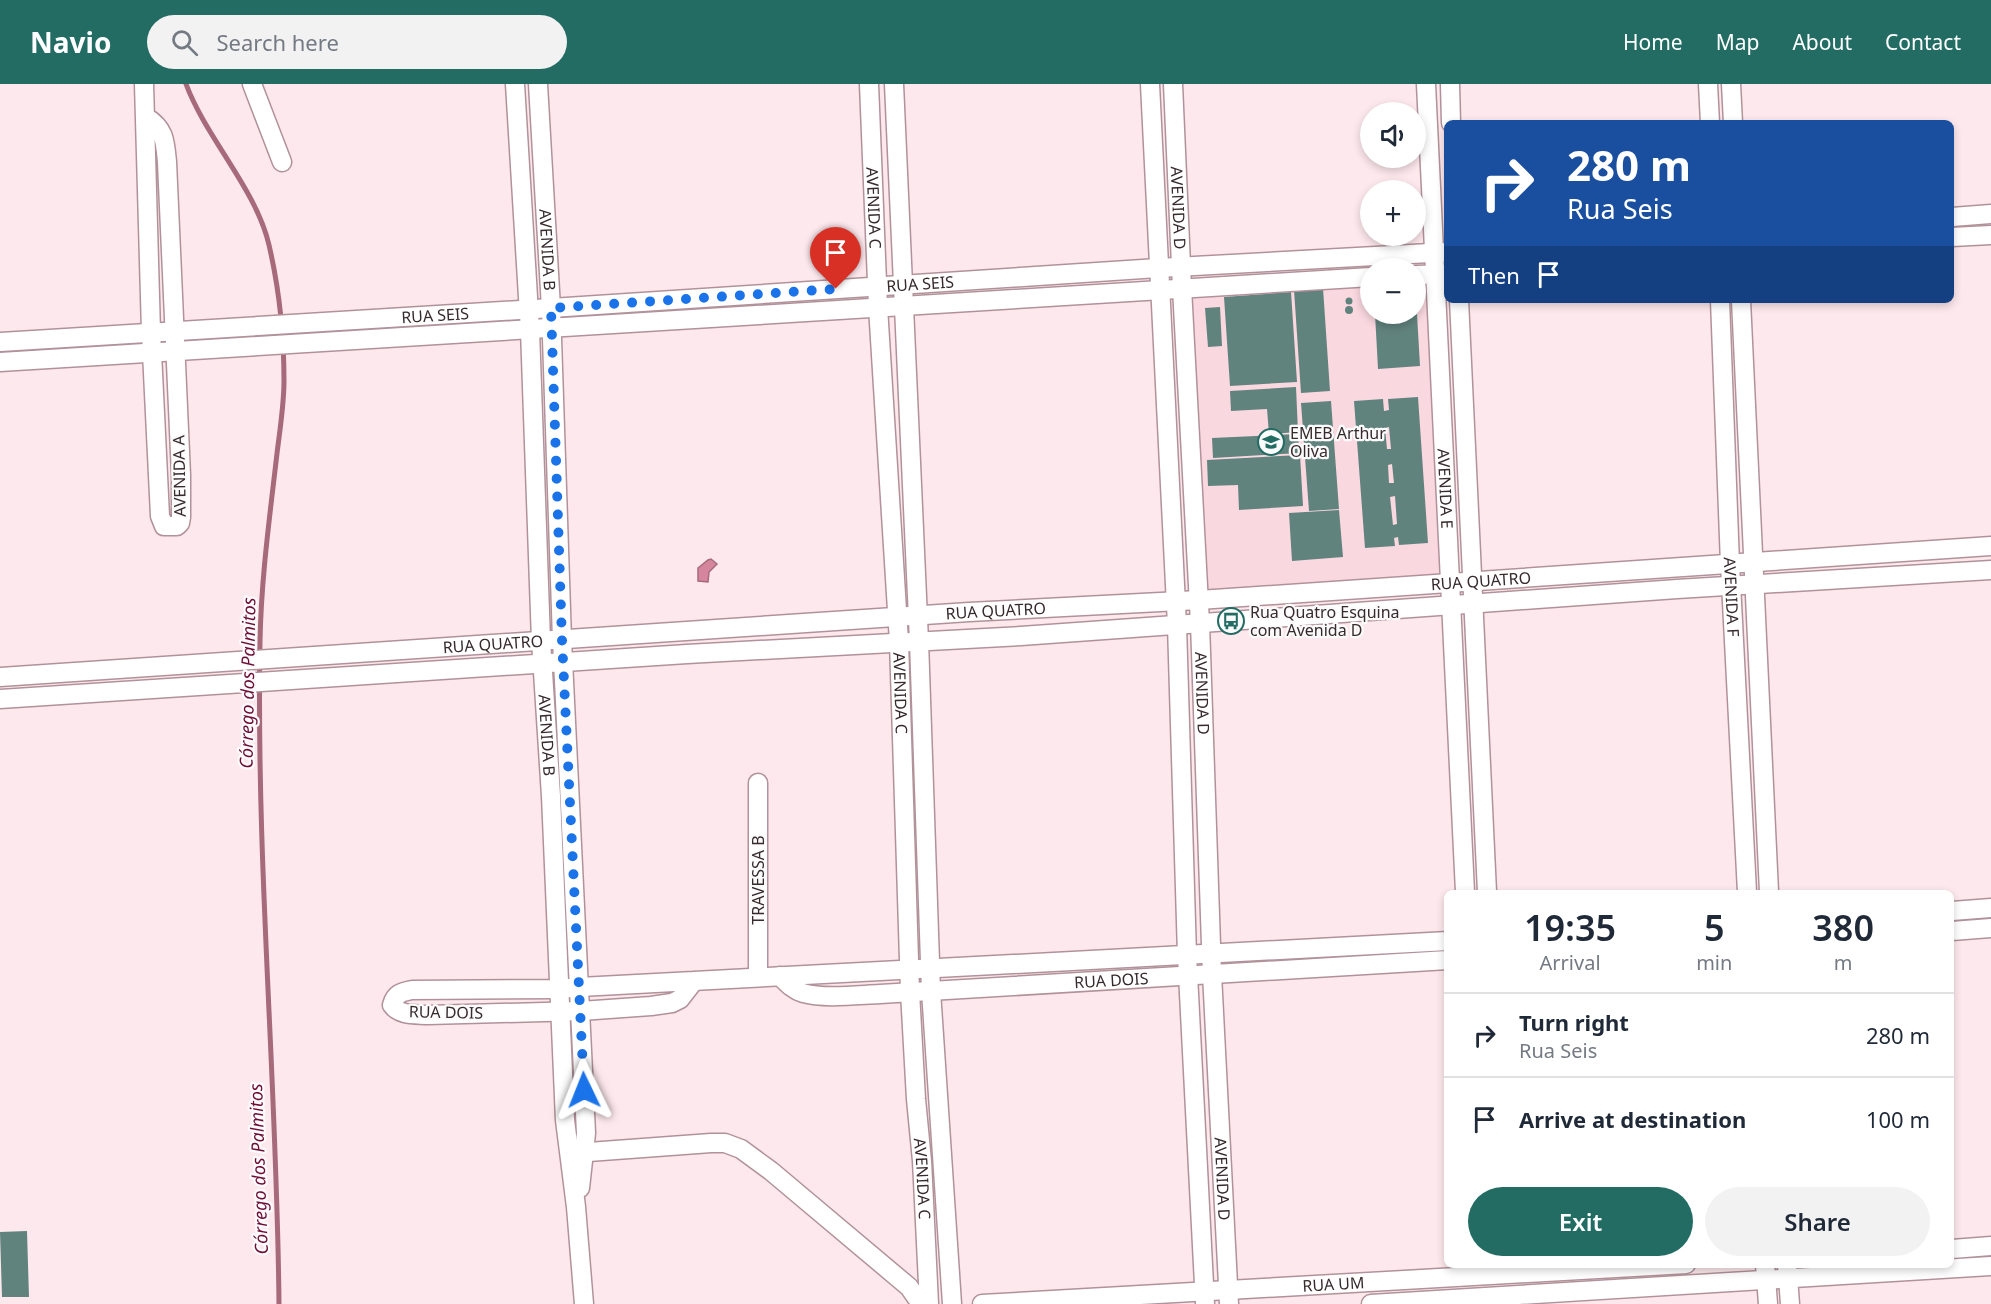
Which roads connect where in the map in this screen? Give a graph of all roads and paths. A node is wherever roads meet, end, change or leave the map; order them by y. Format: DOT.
graph roads {
  1 [pos="144,84"];
  2 [pos="252,84"];
  3 [pos="515,84"];
  4 [pos="538,84"];
  5 [pos="869,84"];
  6 [pos="894,84"];
  7 [pos="1150,84"];
  8 [pos="1173,84"];
  9 [pos="1426,84"];
  10 [pos="1450,84"];
  11 [pos="1708,84"];
  12 [pos="1731,84"];
  13 [pos="146,117"];
  14 [pos="1451,120"];
  15 [pos="1710,120"];
  16 [pos="1733,120"];
  17 [pos="282,162"];
  18 [pos="1991,214"];
  19 [pos="1954,217"];
  20 [pos="1991,235"];
  21 [pos="1954,237"];
  22 [pos="1441,253"];
  23 [pos="1181,266"];
  24 [pos="1158,268"];
  25 [pos="1441,274"];
  26 [pos="1426,275"];
  27 [pos="1360,278"];
  28 [pos="903,284"];
  29 [pos="877,286"];
  30 [pos="1182,288"];
  31 [pos="1160,289"];
  32 [pos="1459,303"];
  33 [pos="1720,303"];
  34 [pos="1741,303"];
  35 [pos="903,306"];
  36 [pos="878,307"];
  37 [pos="551,308"];
  38 [pos="528,310"];
  39 [pos="551,329"];
  40 [pos="530,330"];
  41 [pos="174,331"];
  42 [pos="151,333"];
  43 [pos="0,342"];
  44 [pos="175,351"];
  45 [pos="152,353"];
  46 [pos="0,362"];
  47 [pos="912,512"];
  48 [pos="891,515"];
  49 [pos="558,524"];
  50 [pos="536,525"];
  51 [pos="1991,546"];
  52 [pos="1959,548"];
  53 [pos="1753,562"];
  54 [pos="1730,564"];
  55 [pos="1991,570"];
  56 [pos="1962,572"];
  57 [pos="1472,581"];
  58 [pos="1451,583"];
  59 [pos="1754,584"];
  60 [pos="1732,586"];
  61 [pos="1176,600"];
  62 [pos="1199,600"];
  63 [pos="1473,604"];
  64 [pos="1452,606"];
  65 [pos="917,616"];
  66 [pos="897,617"];
  67 [pos="1200,623"];
  68 [pos="1177,625"];
  69 [pos="562,640"];
  70 [pos="540,641"];
  71 [pos="919,641"];
  72 [pos="899,642"];
  73 [pos="563,662"];
  74 [pos="542,664"];
  75 [pos="166,667"];
  76 [pos="0,677"];
  77 [pos="169,689"];
  78 [pos="0,699"];
  79 [pos="758,783"];
  80 [pos="1465,890"];
  81 [pos="1487,890"];
  82 [pos="1748,890"];
  83 [pos="1769,890"];
  84 [pos="1991,908"];
  85 [pos="1954,911"];
  86 [pos="1991,928"];
  87 [pos="1954,931"];
  88 [pos="1444,941"];
  89 [pos="1212,954"];
  90 [pos="1186,955"];
  91 [pos="1444,960"];
  92 [pos="910,969"];
  93 [pos="931,969"];
  94 [pos="1212,974"];
  95 [pos="780,976"];
  96 [pos="1188,976"];
  97 [pos="758,977"];
  98 [pos="694,981"];
  99 [pos="580,987"];
  100 [pos="560,989"];
  101 [pos="931,991"];
  102 [pos="910,992"];
  103 [pos="560,1010"];
  104 [pos="581,1011"];
  105 [pos="577,1153"];
  106 [pos="1991,1246"];
  107 [pos="1954,1249"];
  108 [pos="1991,1266"];
  109 [pos="1954,1267"];
  110 [pos="1566,1268"];
  111 [pos="1910,1268"];
  112 [pos="1484,1270"];
  113 [pos="1506,1270"];
  114 [pos="1788,1271"];
  115 [pos="1766,1272"];
  116 [pos="1228,1297"];
  117 [pos="1205,1298"];
  118 [pos="1507,1300"];
  119 [pos="1486,1301"];
  120 [pos="584,1304"];
  121 [pos="921,1304"];
  122 [pos="929,1304"];
  123 [pos="952,1304"];
  124 [pos="982,1304"];
  125 [pos="1371,1304"];
  126 [pos="1768,1304"];
  127 [pos="1790,1304"];
  1 -- 13 [label="street, AVENIDA A"];
  2 -- 17 [label="street"];
  3 -- 38 [label="street, AVENIDA B"];
  4 -- 37 [label="street, AVENIDA B"];
  5 -- 29 [label="street, AVENIDA C"];
  6 -- 28 [label="street, AVENIDA C"];
  7 -- 24 [label="street, AVENIDA D"];
  8 -- 23 [label="street, AVENIDA D"];
  9 -- 22 [label="street, AVENIDA E"];
  10 -- 14 [label="street"];
  11 -- 15 [label="street"];
  12 -- 16 [label="street"];
  13 -- 41 [label="street, AVENIDA A"];
  13 -- 42 [label="street, AVENIDA A"];
  18 -- 19 [label="street"];
  20 -- 21 [label="street"];
  22 -- 23 [label="street, RUA SEIS"];
  22 -- 25 [label="street, AVENIDA E"];
  23 -- 24 [label="street, RUA SEIS"];
  23 -- 30 [label="street, AVENIDA D"];
  24 -- 28 [label="street, RUA SEIS"];
  24 -- 31 [label="street, AVENIDA D"];
  25 -- 26 [label="street"];
  25 -- 58 [label="street, AVENIDA E"];
  27 -- 30 [label="street, RUA SEIS"];
  28 -- 29 [label="street, RUA SEIS"];
  28 -- 35 [label="street, AVENIDA C"];
  29 -- 36 [label="street, AVENIDA C"];
  29 -- 37 [label="street, RUA SEIS"];
  30 -- 31 [label="street, RUA SEIS"];
  30 -- 62 [label="street, AVENIDA D"];
  31 -- 35 [label="street, RUA SEIS"];
  31 -- 61 [label="street, AVENIDA D"];
  32 -- 57 [label="street, AVENIDA E"];
  33 -- 54 [label="street, AVENIDA F"];
  34 -- 53 [label="street, AVENIDA F"];
  35 -- 36 [label="street, RUA SEIS"];
  35 -- 47 [label="street, AVENIDA C"];
  36 -- 39 [label="street, RUA SEIS"];
  36 -- 48 [label="street, AVENIDA C"];
  37 -- 38 [label="street, RUA SEIS"];
  37 -- 39 [label="street, AVENIDA B"];
  38 -- 40 [label="street, AVENIDA B"];
  38 -- 41 [label="street, RUA SEIS"];
  39 -- 40 [label="street, RUA SEIS"];
  39 -- 49 [label="street, AVENIDA B"];
  40 -- 44 [label="street, RUA SEIS"];
  40 -- 50 [label="street, AVENIDA B"];
  41 -- 42 [label="street, RUA SEIS"];
  41 -- 44 [label="street, AVENIDA A"];
  42 -- 43 [label="street, RUA SEIS"];
  42 -- 45 [label="street, AVENIDA A"];
  44 -- 45 [label="street, RUA SEIS"];
  44 -- 45 [label="street, AVENIDA A"];
  45 -- 46 [label="street, RUA SEIS"];
  47 -- 48 [label="street"];
  47 -- 65 [label="street, AVENIDA C"];
  48 -- 66 [label="street, AVENIDA C"];
  49 -- 50 [label="street"];
  49 -- 69 [label="street, AVENIDA B"];
  50 -- 70 [label="street, AVENIDA B"];
  51 -- 52 [label="street, RUA QUATRO"];
  52 -- 53 [label="street, RUA QUATRO"];
  52 -- 56 [label="street"];
  53 -- 54 [label="street, RUA QUATRO"];
  53 -- 59 [label="street, AVENIDA F"];
  54 -- 57 [label="street, RUA QUATRO"];
  54 -- 60 [label="street, AVENIDA F"];
  55 -- 56 [label="street, RUA QUATRO"];
  56 -- 59 [label="street, RUA QUATRO"];
  57 -- 58 [label="street, RUA QUATRO"];
  57 -- 63 [label="street, AVENIDA E"];
  58 -- 62 [label="street, RUA QUATRO"];
  58 -- 64 [label="street, AVENIDA E"];
  59 -- 60 [label="street, RUA QUATRO"];
  59 -- 83 [label="street, AVENIDA F"];
  60 -- 63 [label="street, RUA QUATRO"];
  60 -- 82 [label="street, AVENIDA F"];
  61 -- 62 [label="street, RUA QUATRO"];
  61 -- 65 [label="street, RUA QUATRO"];
  61 -- 68 [label="street, AVENIDA D"];
  62 -- 67 [label="street, AVENIDA D"];
  63 -- 64 [label="street, RUA QUATRO"];
  63 -- 81 [label="street, AVENIDA E"];
  64 -- 67 [label="street, RUA QUATRO"];
  64 -- 80 [label="street, AVENIDA E"];
  65 -- 66 [label="street, RUA QUATRO"];
  65 -- 71 [label="street, AVENIDA C"];
  66 -- 69 [label="street, RUA QUATRO"];
  66 -- 72 [label="street, AVENIDA C"];
  67 -- 68 [label="street, RUA QUATRO"];
  67 -- 89 [label="street, AVENIDA D"];
  68 -- 71 [label="street, RUA QUATRO"];
  68 -- 90 [label="street, AVENIDA D"];
  69 -- 70 [label="street, RUA QUATRO"];
  69 -- 73 [label="street, AVENIDA B"];
  70 -- 74 [label="street, AVENIDA B"];
  70 -- 75 [label="street, RUA QUATRO"];
  71 -- 72 [label="street, RUA QUATRO"];
  71 -- 93 [label="street, AVENIDA C"];
  72 -- 73 [label="street, RUA QUATRO"];
  72 -- 92 [label="street, AVENIDA C"];
  73 -- 74 [label="street, RUA QUATRO"];
  73 -- 99 [label="street, AVENIDA B"];
  74 -- 77 [label="street, RUA QUATRO"];
  74 -- 100 [label="street, AVENIDA B"];
  75 -- 76 [label="street, RUA QUATRO"];
  75 -- 77 [label="street"];
  77 -- 78 [label="street, RUA QUATRO"];
  79 -- 97 [label="street, TRAVESSA B"];
  84 -- 85 [label="street"];
  86 -- 87 [label="street"];
  88 -- 89 [label="street, RUA DOIS"];
  89 -- 90 [label="street, RUA DOIS"];
  89 -- 94 [label="street, AVENIDA D"];
  90 -- 93 [label="street, RUA DOIS"];
  90 -- 96 [label="street, AVENIDA D"];
  91 -- 94 [label="street, RUA DOIS"];
  92 -- 93 [label="street, RUA DOIS"];
  92 -- 95 [label="street, RUA DOIS"];
  92 -- 102 [label="street, AVENIDA C"];
  93 -- 101 [label="street, AVENIDA C"];
  94 -- 96 [label="street, RUA DOIS"];
  94 -- 116 [label="street, AVENIDA D"];
  95 -- 97 [label="street, RUA DOIS"];
  95 -- 102 [label="street, RUA DOIS"];
  96 -- 101 [label="street, RUA DOIS"];
  96 -- 117 [label="street, AVENIDA D"];
  97 -- 98 [label="street, RUA DOIS"];
  98 -- 99 [label="street, RUA DOIS"];
  98 -- 104 [label="street, RUA DOIS"];
  99 -- 100 [label="street, RUA DOIS"];
  99 -- 104 [label="street, AVENIDA B"];
  100 -- 103 [label="street, AVENIDA B"];
  100 -- 103 [label="street, RUA DOIS"];
  101 -- 102 [label="street, RUA DOIS"];
  101 -- 123 [label="street, AVENIDA C"];
  102 -- 122 [label="street, AVENIDA C"];
  103 -- 104 [label="street, RUA DOIS"];
  103 -- 105 [label="street, AVENIDA B"];
  104 -- 105 [label="street, AVENIDA B"];
  105 -- 120 [label="street, AVENIDA B"];
  105 -- 121 [label="street"];
  106 -- 107 [label="street"];
  108 -- 109 [label="street, RUA UM"];
  110 -- 113 [label="street, RUA UM"];
  111 -- 114 [label="street, RUA UM"];
  112 -- 113 [label="street, RUA UM"];
  112 -- 116 [label="street, RUA UM"];
  112 -- 119 [label="street"];
  113 -- 118 [label="street"];
  114 -- 115 [label="street, RUA UM"];
  114 -- 127 [label="street"];
  115 -- 118 [label="street, RUA UM"];
  115 -- 126 [label="street"];
  116 -- 117 [label="street, RUA UM"];
  117 -- 124 [label="street, RUA UM"];
  118 -- 119 [label="street, RUA UM"];
  119 -- 125 [label="street, RUA UM"];
}
